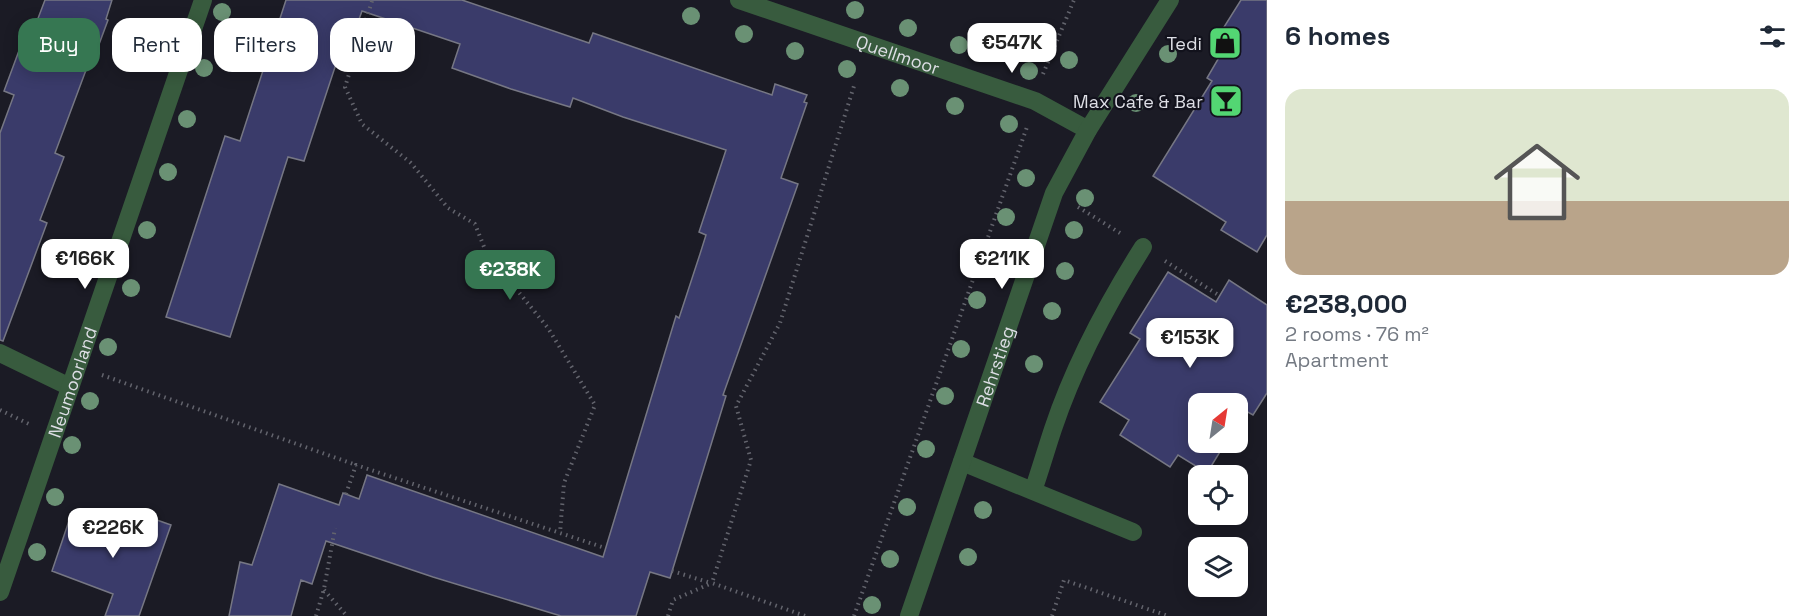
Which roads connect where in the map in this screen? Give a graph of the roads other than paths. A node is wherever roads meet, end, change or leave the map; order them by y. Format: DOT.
graph roads {
  1 [pos="203,0"];
  2 [pos="738,0"];
  3 [pos="1170,0"];
  4 [pos="1088,130"];
  5 [pos="1143,247"];
  6 [pos="0,353"];
  7 [pos="70,387"];
  8 [pos="962,462"];
  9 [pos="1033,492"];
  10 [pos="1133,532"];
  11 [pos="0,592"];
  12 [pos="909,616"];
  1 -- 7 [label="street, Neumoorland"];
  2 -- 4 [label="street, Quellmoor"];
  3 -- 4 [label="street, Rehrstieg"];
  4 -- 8 [label="street, Rehrstieg"];
  5 -- 9 [label="street"];
  6 -- 7 [label="street"];
  7 -- 11 [label="street, Neumoorland"];
  8 -- 9 [label="street"];
  8 -- 12 [label="street, Rehrstieg"];
  9 -- 10 [label="street"];
}
